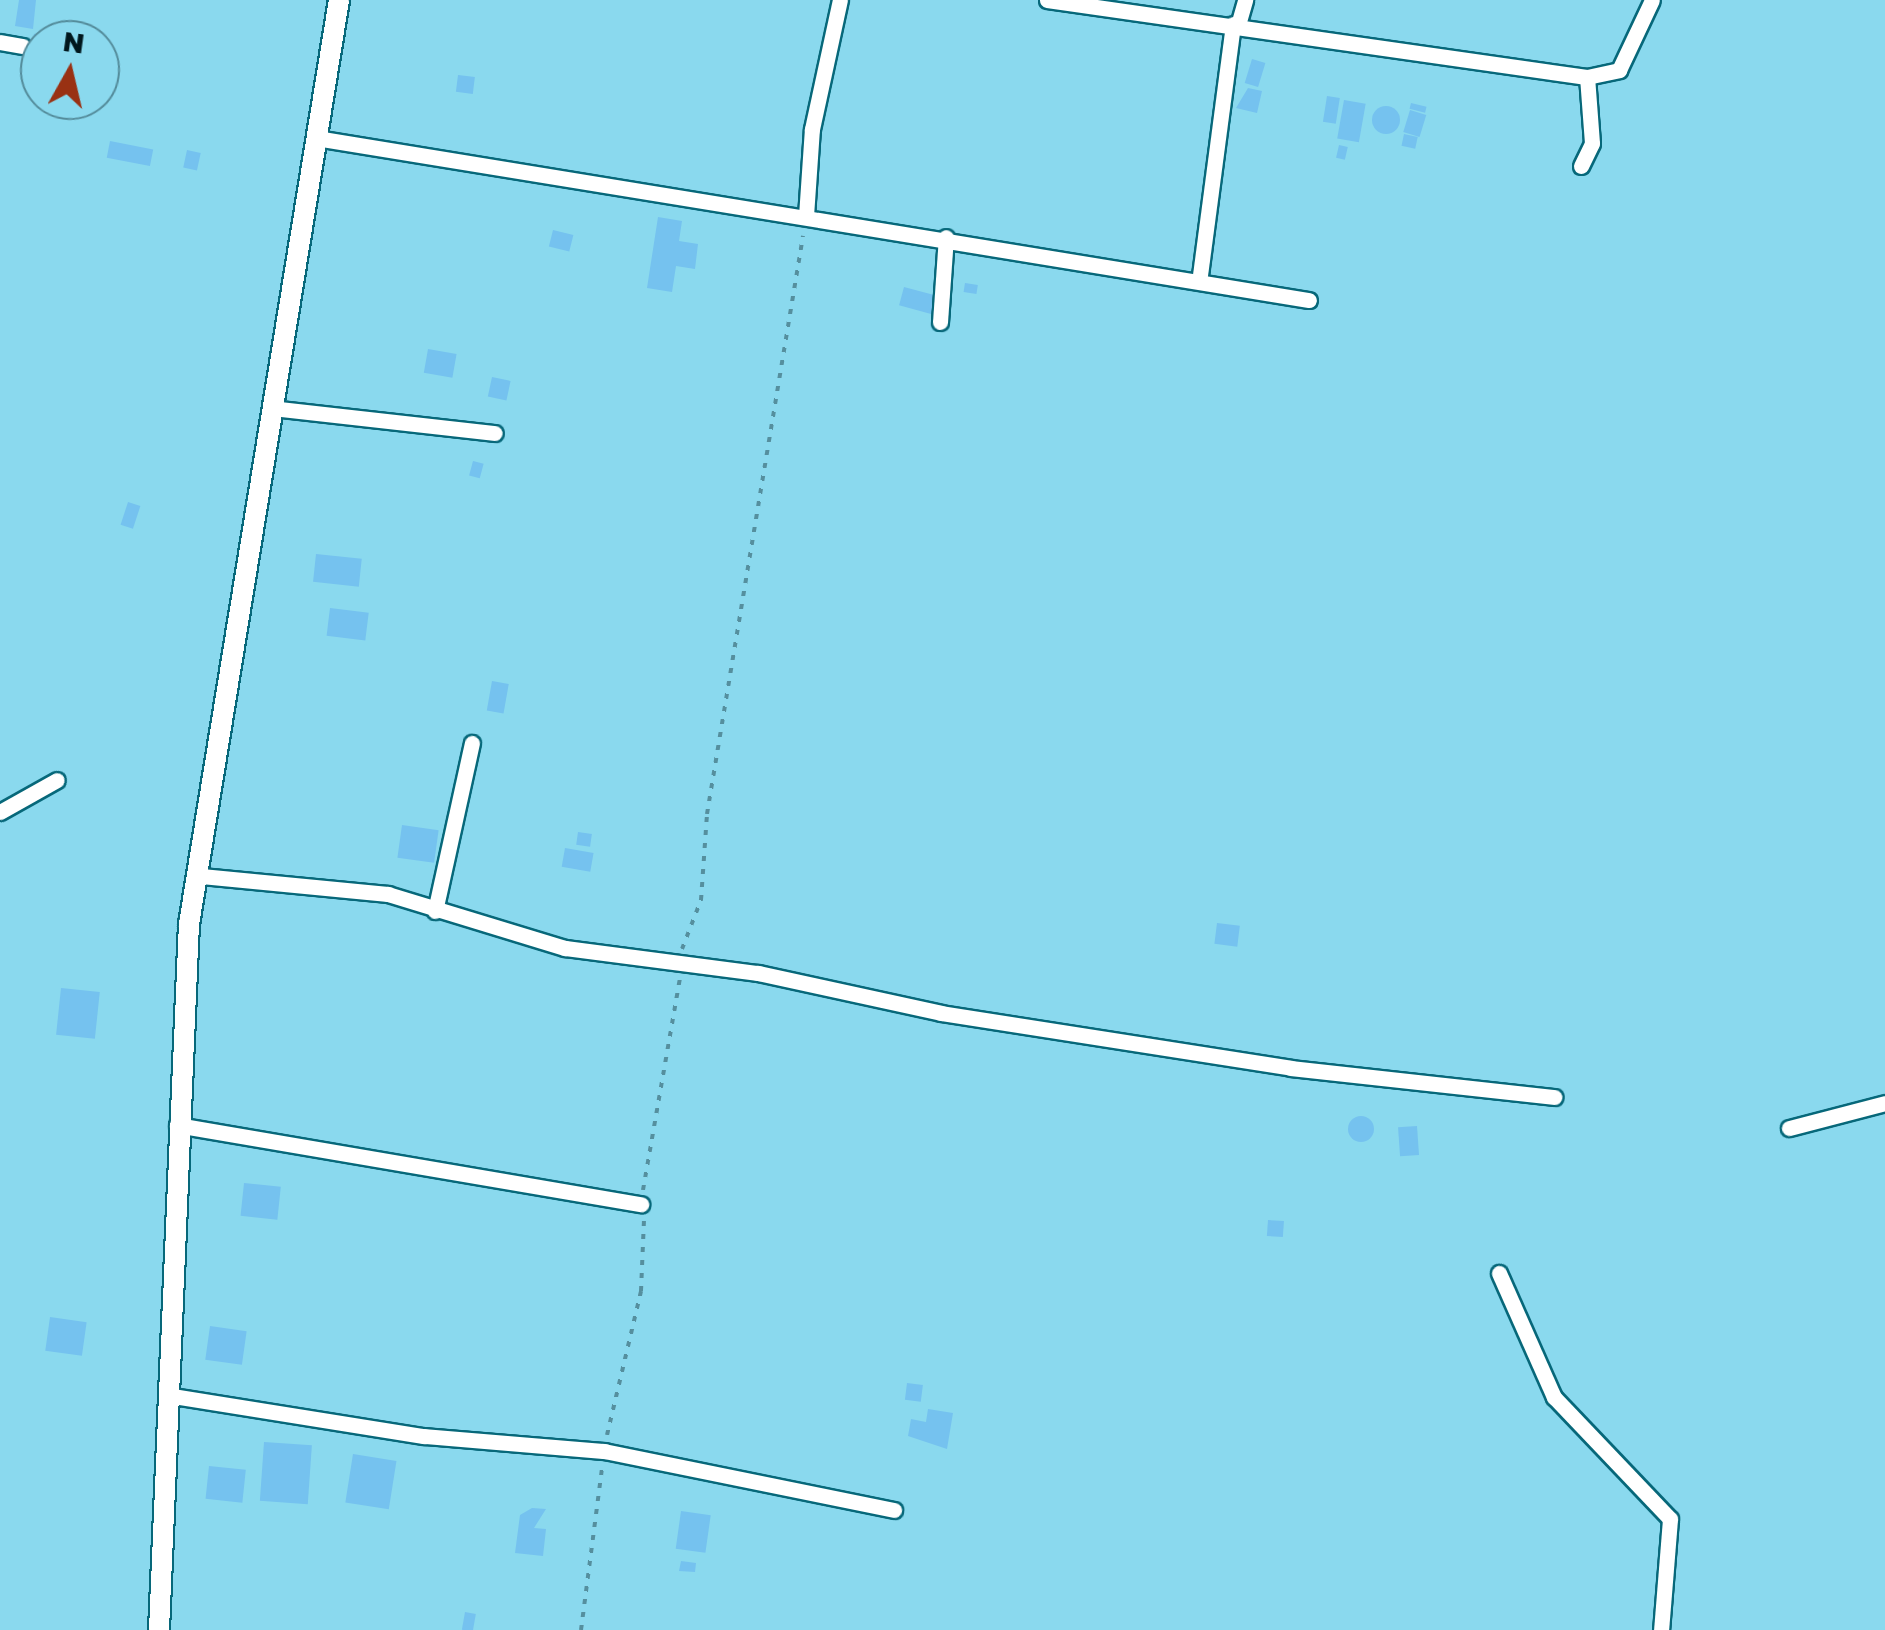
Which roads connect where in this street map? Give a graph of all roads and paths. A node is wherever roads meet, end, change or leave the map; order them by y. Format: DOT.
graph roads {
  1 [pos="339,0"];
  2 [pos="840,0"];
  3 [pos="1047,0"];
  4 [pos="1245,0"];
  5 [pos="1652,0"];
  6 [pos="1101,3"];
  7 [pos="1142,6"];
  8 [pos="1236,25"];
  9 [pos="1587,77"];
  10 [pos="316,138"];
  11 [pos="1581,166"];
  12 [pos="806,216"];
  13 [pos="946,237"];
  14 [pos="1200,276"];
  15 [pos="1309,300"];
  16 [pos="940,322"];
  17 [pos="271,408"];
  18 [pos="496,433"];
  19 [pos="472,744"];
  20 [pos="56,780"];
  21 [pos="0,812"];
  22 [pos="200,876"];
  23 [pos="435,911"];
  24 [pos="680,962"];
  25 [pos="1554,1097"];
  26 [pos="1885,1103"];
  27 [pos="178,1125"];
  28 [pos="1789,1128"];
  29 [pos="641,1204"];
  30 [pos="1499,1273"];
  31 [pos="167,1395"];
  32 [pos="604,1451"];
  33 [pos="894,1510"];
  34 [pos="159,1630"];
  35 [pos="582,1630"];
  36 [pos="1661,1630"];
  1 -- 10 [label="street"];
  2 -- 12 [label="street"];
  3 -- 6 [label="street"];
  4 -- 8 [label="street"];
  5 -- 9 [label="street"];
  6 -- 7 [label="street"];
  7 -- 8 [label="street"];
  8 -- 9 [label="street"];
  8 -- 14 [label="street"];
  9 -- 11 [label="street"];
  10 -- 12 [label="street"];
  10 -- 17 [label="street"];
  12 -- 13 [label="street"];
  12 -- 24 [label="path"];
  13 -- 14 [label="street"];
  13 -- 16 [label="street"];
  14 -- 15 [label="street"];
  17 -- 18 [label="street"];
  17 -- 22 [label="street"];
  19 -- 23 [label="street"];
  20 -- 21 [label="street"];
  22 -- 23 [label="street"];
  22 -- 27 [label="street"];
  23 -- 24 [label="street"];
  24 -- 25 [label="street"];
  24 -- 29 [label="path"];
  26 -- 28 [label="street"];
  27 -- 29 [label="street"];
  27 -- 31 [label="street"];
  29 -- 32 [label="path"];
  30 -- 36 [label="street"];
  31 -- 32 [label="street"];
  31 -- 34 [label="street"];
  32 -- 33 [label="street"];
  32 -- 35 [label="path"];
}
